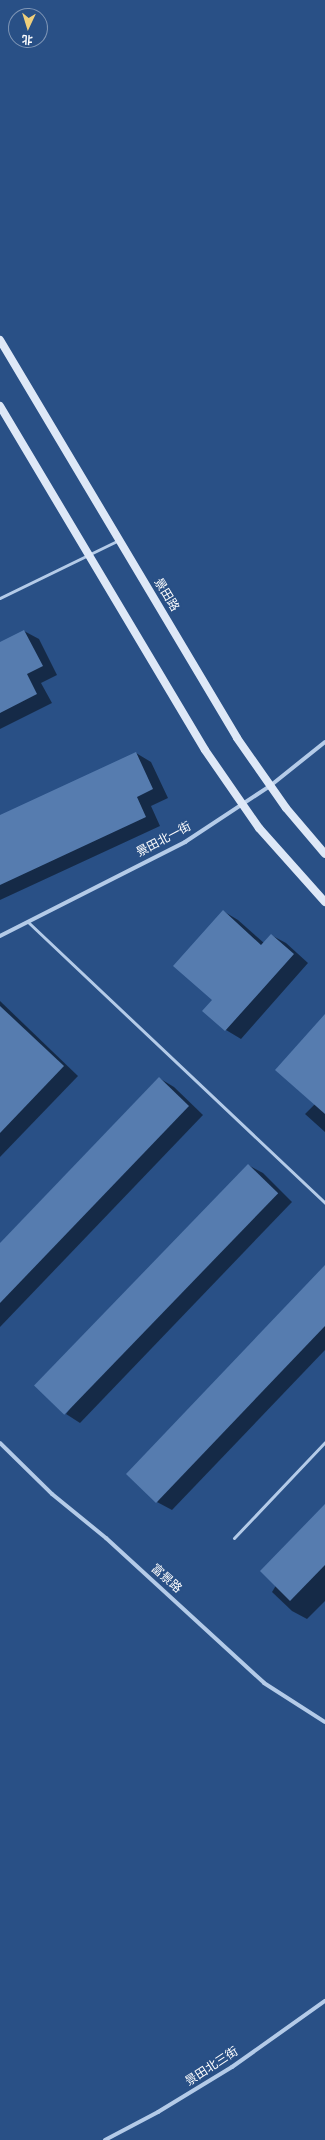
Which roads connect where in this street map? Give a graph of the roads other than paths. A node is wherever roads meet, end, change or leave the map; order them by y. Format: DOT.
graph roads {
  1 [pos="0,340"];
  2 [pos="0,406"];
  3 [pos="119,540"];
  4 [pos="88,555"];
  5 [pos="0,598"];
  6 [pos="325,742"];
  7 [pos="270,786"];
  8 [pos="243,805"];
  9 [pos="325,854"];
  10 [pos="325,902"];
  11 [pos="28,922"];
  12 [pos="0,936"];
  13 [pos="325,1203"];
  14 [pos="0,1442"];
  15 [pos="325,1442"];
  16 [pos="234,1538"];
  17 [pos="325,1722"];
  18 [pos="325,2001"];
  19 [pos="105,2140"];
  1 -- 3 [label="main road, 景田路"];
  2 -- 4 [label="main road"];
  3 -- 4 [label="lane"];
  3 -- 7 [label="main road, 景田路"];
  4 -- 5 [label="lane"];
  4 -- 8 [label="main road"];
  6 -- 7 [label="street, 景田北一街"];
  7 -- 8 [label="street, 景田北一街"];
  7 -- 9 [label="main road, 景田路"];
  8 -- 10 [label="main road"];
  8 -- 11 [label="street, 景田北一街"];
  11 -- 12 [label="street, 景田北一街"];
  11 -- 13 [label="lane"];
  14 -- 17 [label="street, 富景路"];
  15 -- 16 [label="lane"];
  18 -- 19 [label="street, 景田北三街"];
}
